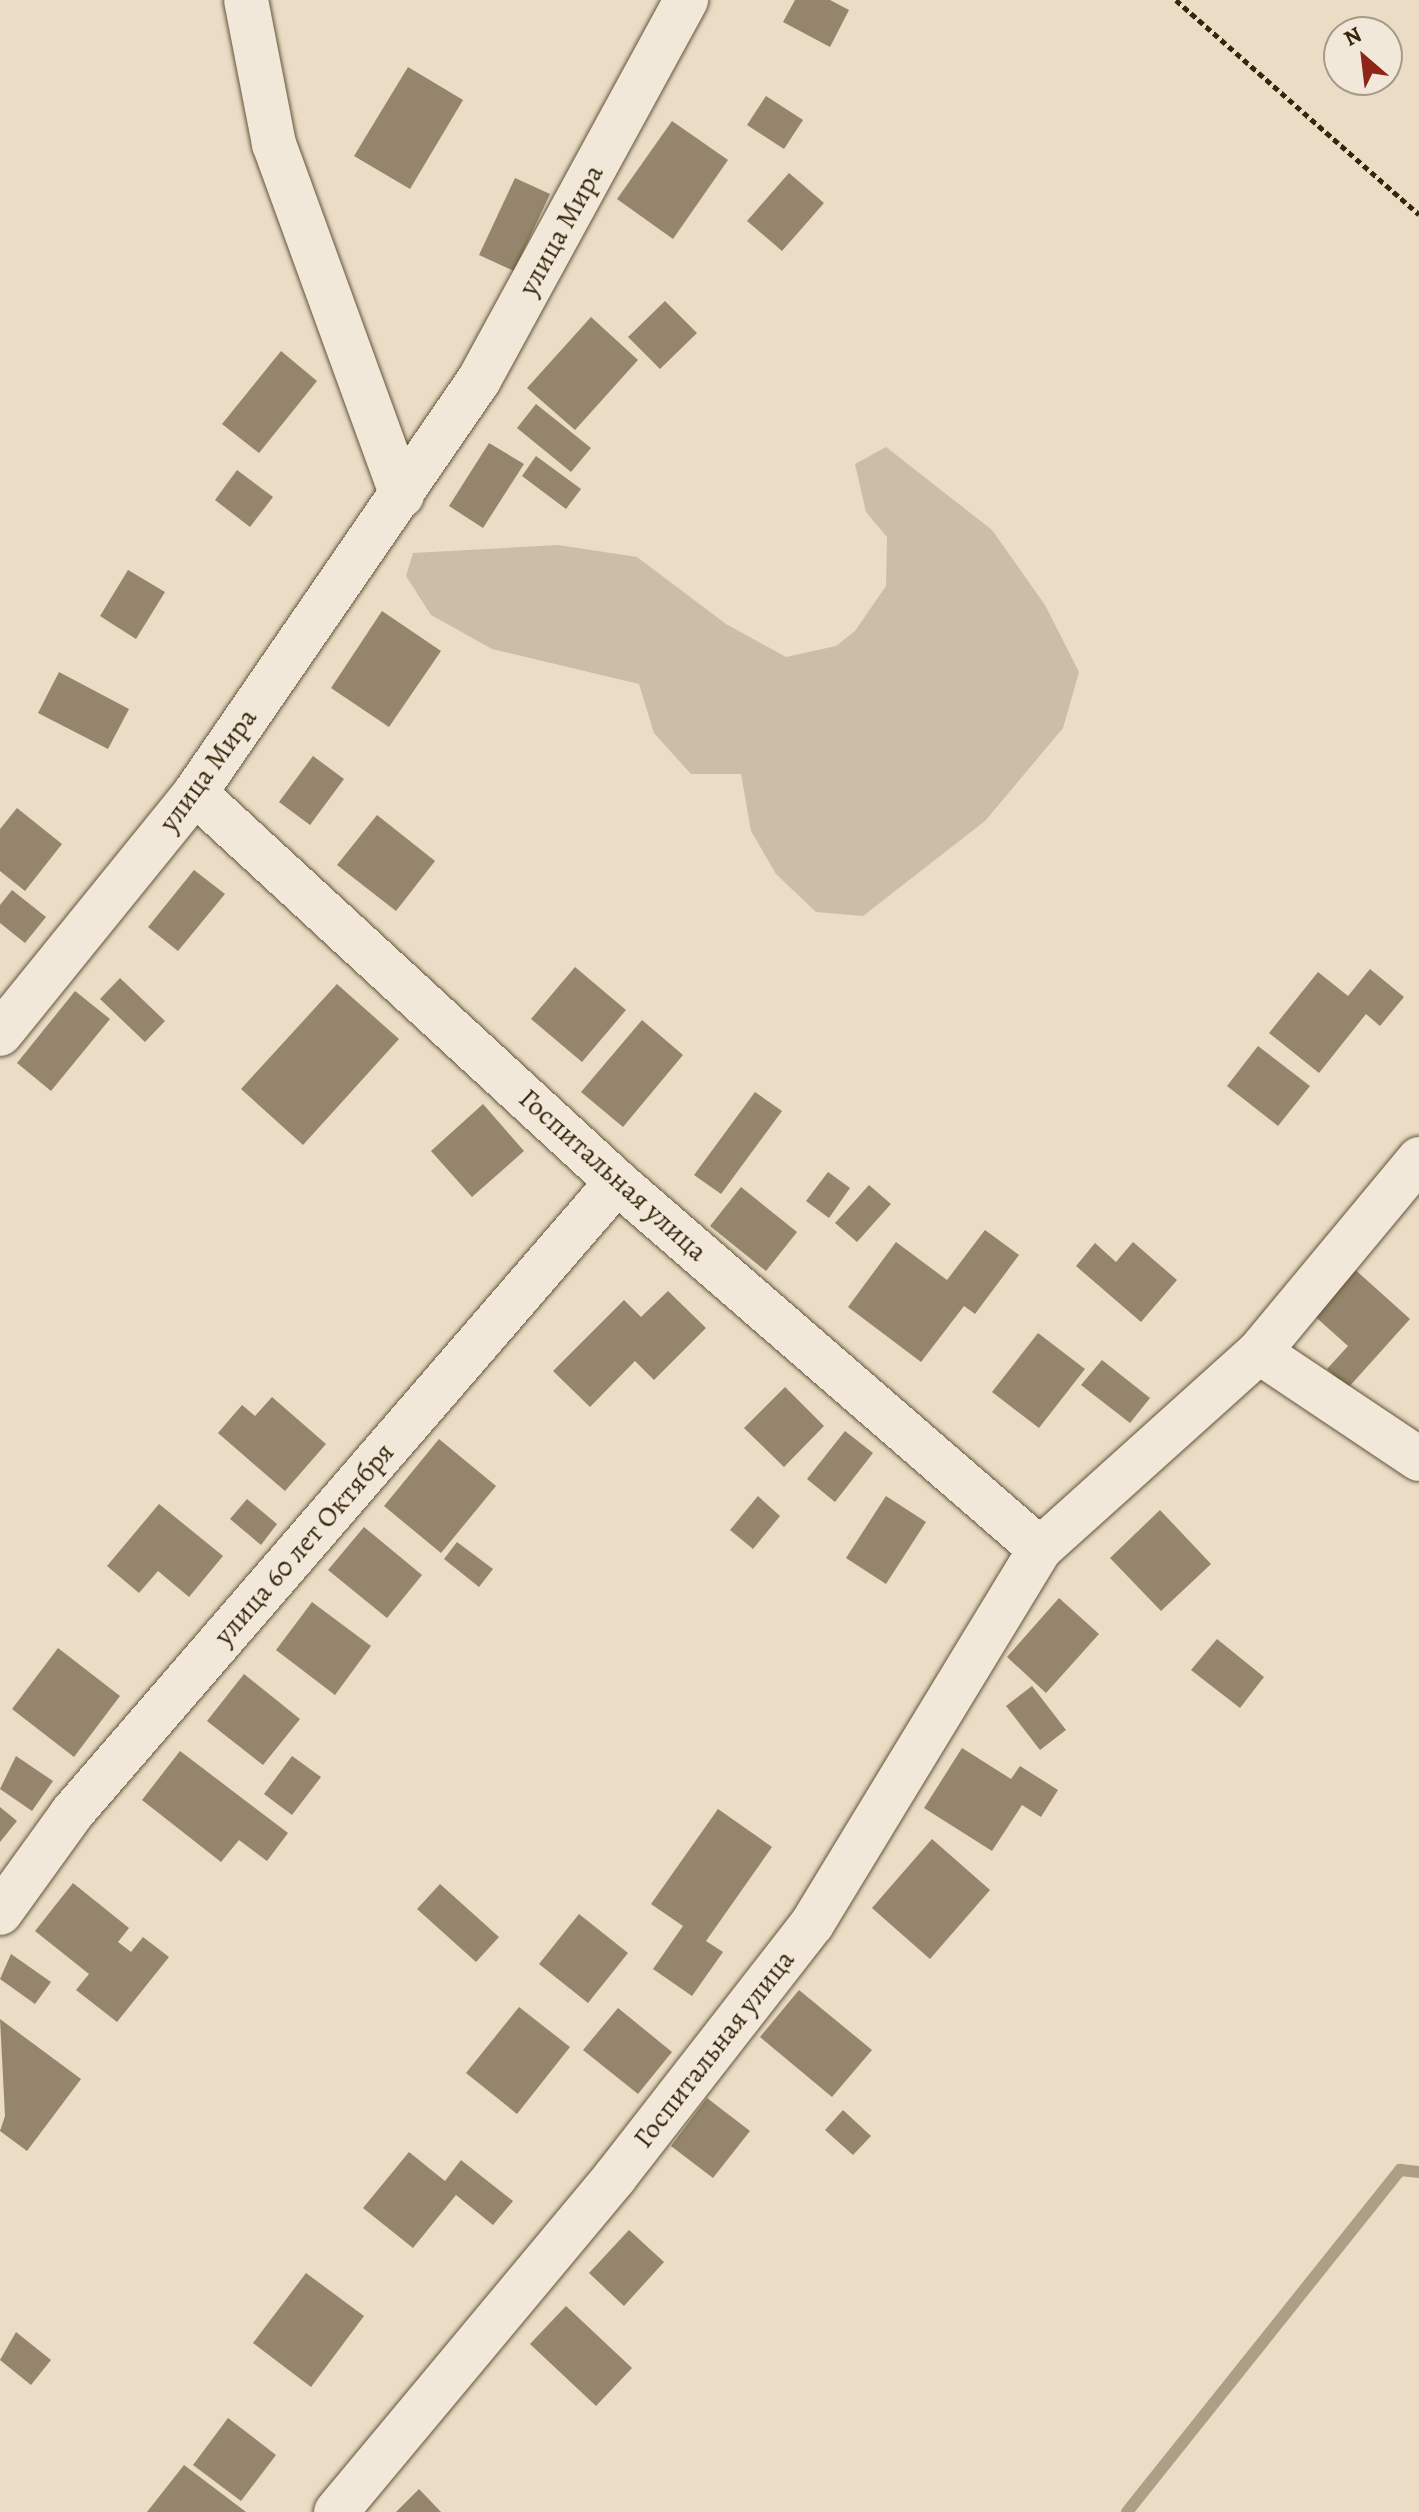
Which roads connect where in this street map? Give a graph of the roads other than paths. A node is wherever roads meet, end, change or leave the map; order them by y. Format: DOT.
graph roads {
  1 [pos="246,0"];
  2 [pos="686,0"];
  3 [pos="402,495"];
  4 [pos="195,793"];
  5 [pos="0,1034"];
  6 [pos="1419,1159"];
  7 [pos="617,1182"];
  8 [pos="1259,1352"];
  9 [pos="1419,1459"];
  10 [pos="1040,1549"];
  11 [pos="0,1913"];
  12 [pos="336,2512"];
  1 -- 3 [label="street"];
  2 -- 3 [label="street, улица Мира"];
  3 -- 4 [label="street, улица Мира"];
  4 -- 5 [label="street, улица Мира"];
  4 -- 7 [label="street, Госпитальная улица"];
  6 -- 8 [label="street, Госпитальная улица"];
  7 -- 10 [label="street, Госпитальная улица"];
  7 -- 11 [label="street, улица 60 лет Октября"];
  8 -- 9 [label="street"];
  8 -- 10 [label="street, Госпитальная улица"];
  10 -- 12 [label="street, Госпитальная улица"];
}
